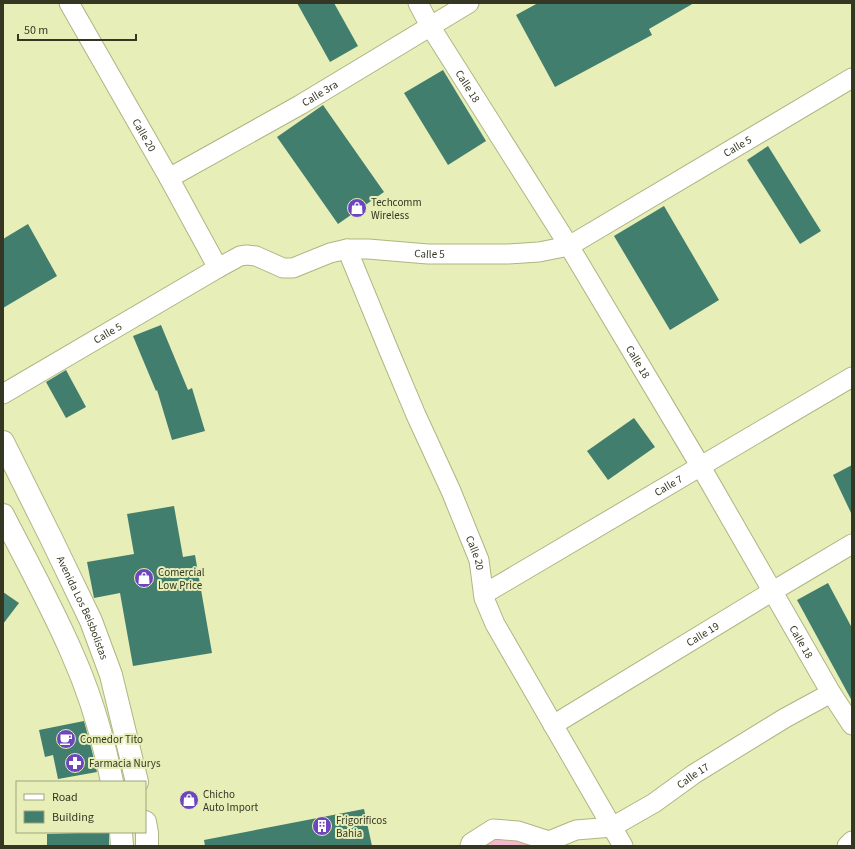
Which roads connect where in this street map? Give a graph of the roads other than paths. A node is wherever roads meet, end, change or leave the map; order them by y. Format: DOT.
graph roads {
  1 [pos="69,3"];
  2 [pos="418,3"];
  3 [pos="469,3"];
  4 [pos="430,26"];
  5 [pos="852,78"];
  6 [pos="169,178"];
  7 [pos="569,246"];
  8 [pos="347,249"];
  9 [pos="218,268"];
  10 [pos="852,377"];
  11 [pos="3,394"];
  12 [pos="3,442"];
  13 [pos="701,467"];
  14 [pos="3,515"];
  15 [pos="851,548"];
  16 [pos="773,591"];
  17 [pos="484,594"];
  18 [pos="831,692"];
  19 [pos="554,725"];
  20 [pos="852,725"];
  21 [pos="112,781"];
  22 [pos="137,781"];
  23 [pos="612,827"];
  24 [pos="146,828"];
  25 [pos="121,833"];
  26 [pos="852,841"];
  27 [pos="546,843"];
  28 [pos="122,846"];
  29 [pos="147,846"];
  30 [pos="470,846"];
  31 [pos="623,846"];
  32 [pos="847,846"];
  1 -- 6 [label="street, Calle 20"];
  2 -- 4 [label="street, Calle 18"];
  3 -- 4 [label="street, Calle 3ra"];
  4 -- 6 [label="street, Calle 3ra"];
  4 -- 7 [label="street, Calle 18"];
  5 -- 7 [label="street, Calle 5"];
  6 -- 9 [label="street, Calle 20"];
  7 -- 8 [label="street, Calle 5"];
  7 -- 13 [label="street, Calle 18"];
  8 -- 9 [label="street, Calle 5"];
  8 -- 17 [label="street, Calle 20"];
  9 -- 11 [label="street, Calle 5"];
  10 -- 13 [label="street, Calle 7"];
  12 -- 22 [label="main road, Avenida Los Beisbolistas"];
  13 -- 16 [label="street, Calle 18"];
  13 -- 17 [label="street, Calle 7"];
  14 -- 21 [label="main road"];
  15 -- 16 [label="street, Calle 19"];
  16 -- 18 [label="street, Calle 18"];
  16 -- 19 [label="street, Calle 19"];
  17 -- 19 [label="street, Calle 20"];
  18 -- 20 [label="street, Calle 18"];
  18 -- 23 [label="street, Calle 17"];
  19 -- 23 [label="street, Calle 20"];
  23 -- 27 [label="street, Calle 17"];
  23 -- 31 [label="street, Calle 20"];
  24 -- 29 [label="main road"];
  25 -- 28 [label="main road"];
  26 -- 32 [label="street"];
  27 -- 30 [label="street, Calle 17"];
}
